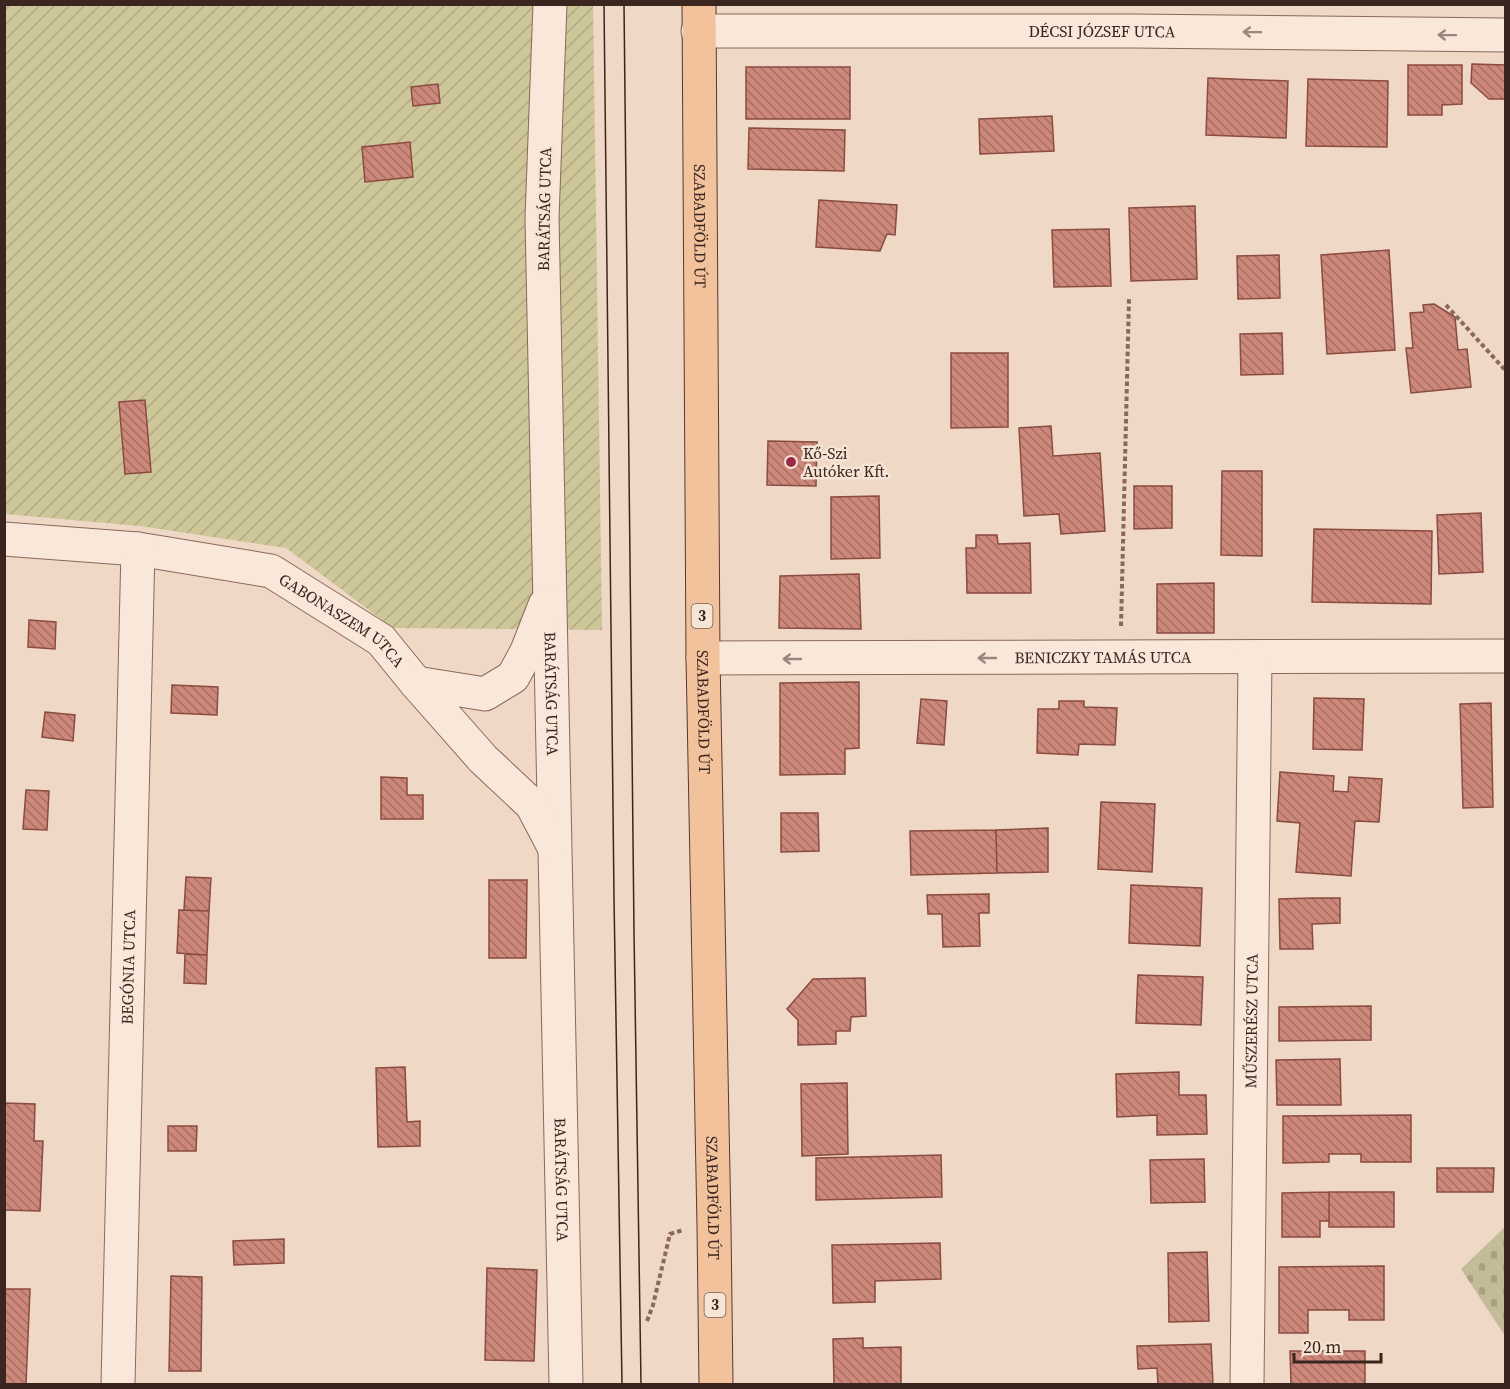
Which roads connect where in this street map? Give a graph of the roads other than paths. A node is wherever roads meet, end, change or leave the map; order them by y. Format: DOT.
graph roads {
  1 [pos="550,4"];
  2 [pos="805,17"];
  3 [pos="698,18"];
  4 [pos="1136,18"];
  5 [pos="1506,35"];
  6 [pos="4,538"];
  7 [pos="138,549"];
  8 [pos="550,590"];
  9 [pos="1506,656"];
  10 [pos="1255,657"];
  11 [pos="703,658"];
  12 [pos="416,683"];
  13 [pos="556,851"];
  14 [pos="118,1384"];
  15 [pos="566,1384"];
  16 [pos="716,1384"];
  17 [pos="1247,1384"];
  1 -- 8 [label="street, BARÁTSÁG UTCA"];
  2 -- 3 [label="street, DÉCSI JÓZSEF UTCA"];
  2 -- 4 [label="street, DÉCSI JÓZSEF UTCA"];
  3 -- 11 [label="main road, SZABADFÖLD ÚT / 3"];
  5 -- 4 [label="street, DÉCSI JÓZSEF UTCA, one-way"];
  6 -- 7 [label="street, GABONASZEM UTCA"];
  7 -- 12 [label="street, GABONASZEM UTCA"];
  7 -- 14 [label="street, BEGÓNIA UTCA"];
  8 -- 12 [label="street"];
  8 -- 13 [label="street, BARÁTSÁG UTCA"];
  9 -- 10 [label="street, BENICZKY TAMÁS UTCA"];
  10 -- 11 [label="street, BENICZKY TAMÁS UTCA, one-way"];
  10 -- 17 [label="street, MŰSZERÉSZ UTCA"];
  11 -- 16 [label="main road, SZABADFÖLD ÚT / 3"];
  12 -- 13 [label="street, GABONASZEM UTCA"];
  13 -- 15 [label="street, BARÁTSÁG UTCA"];
}
